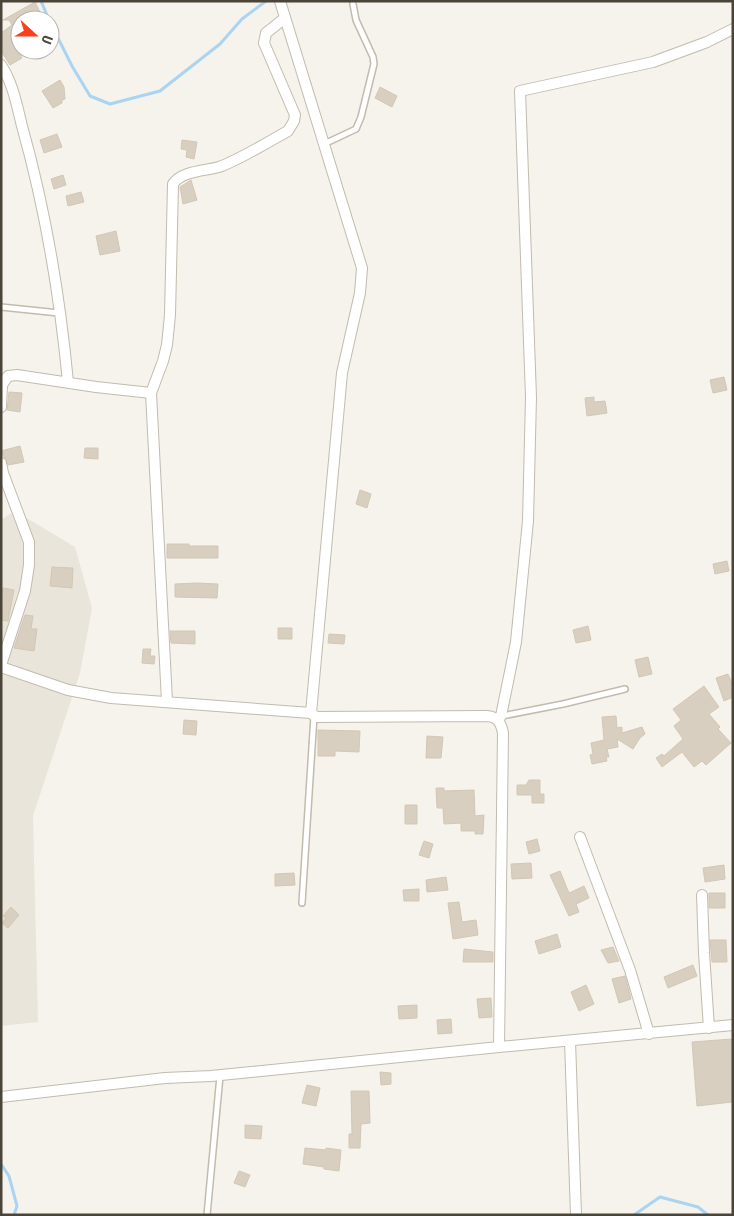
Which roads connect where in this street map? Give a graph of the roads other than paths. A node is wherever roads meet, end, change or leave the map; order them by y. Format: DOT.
graph roads {
  1 [pos="353,4"];
  2 [pos="282,9"];
  3 [pos="733,29"];
  4 [pos="1,65"];
  5 [pos="324,144"];
  6 [pos="1,307"];
  7 [pos="59,313"];
  8 [pos="68,382"];
  9 [pos="151,392"];
  10 [pos="1,407"];
  11 [pos="1,463"];
  12 [pos="1,666"];
  13 [pos="625,689"];
  14 [pos="167,701"];
  15 [pos="313,714"];
  16 [pos="500,718"];
  17 [pos="580,837"];
  18 [pos="702,895"];
  19 [pos="302,903"];
  20 [pos="733,1026"];
  21 [pos="709,1028"];
  22 [pos="650,1034"];
  23 [pos="570,1041"];
  24 [pos="499,1047"];
  25 [pos="220,1075"];
  26 [pos="1,1097"];
  27 [pos="207,1215"];
  28 [pos="576,1215"];
  1 -- 5 [label="lane"];
  2 -- 5 [label="street"];
  2 -- 9 [label="street"];
  3 -- 16 [label="street"];
  4 -- 7 [label="street"];
  5 -- 15 [label="street"];
  6 -- 7 [label="lane"];
  7 -- 8 [label="street"];
  8 -- 9 [label="street"];
  8 -- 10 [label="street"];
  9 -- 14 [label="street"];
  11 -- 12 [label="street"];
  12 -- 14 [label="street"];
  13 -- 16 [label="lane"];
  14 -- 15 [label="street"];
  15 -- 16 [label="street"];
  15 -- 19 [label="lane"];
  16 -- 24 [label="street"];
  17 -- 22 [label="street"];
  18 -- 21 [label="street"];
  20 -- 21 [label="street"];
  21 -- 22 [label="street"];
  22 -- 23 [label="street"];
  23 -- 24 [label="street"];
  23 -- 28 [label="street"];
  24 -- 25 [label="street"];
  25 -- 26 [label="street"];
  25 -- 27 [label="lane"];
}
